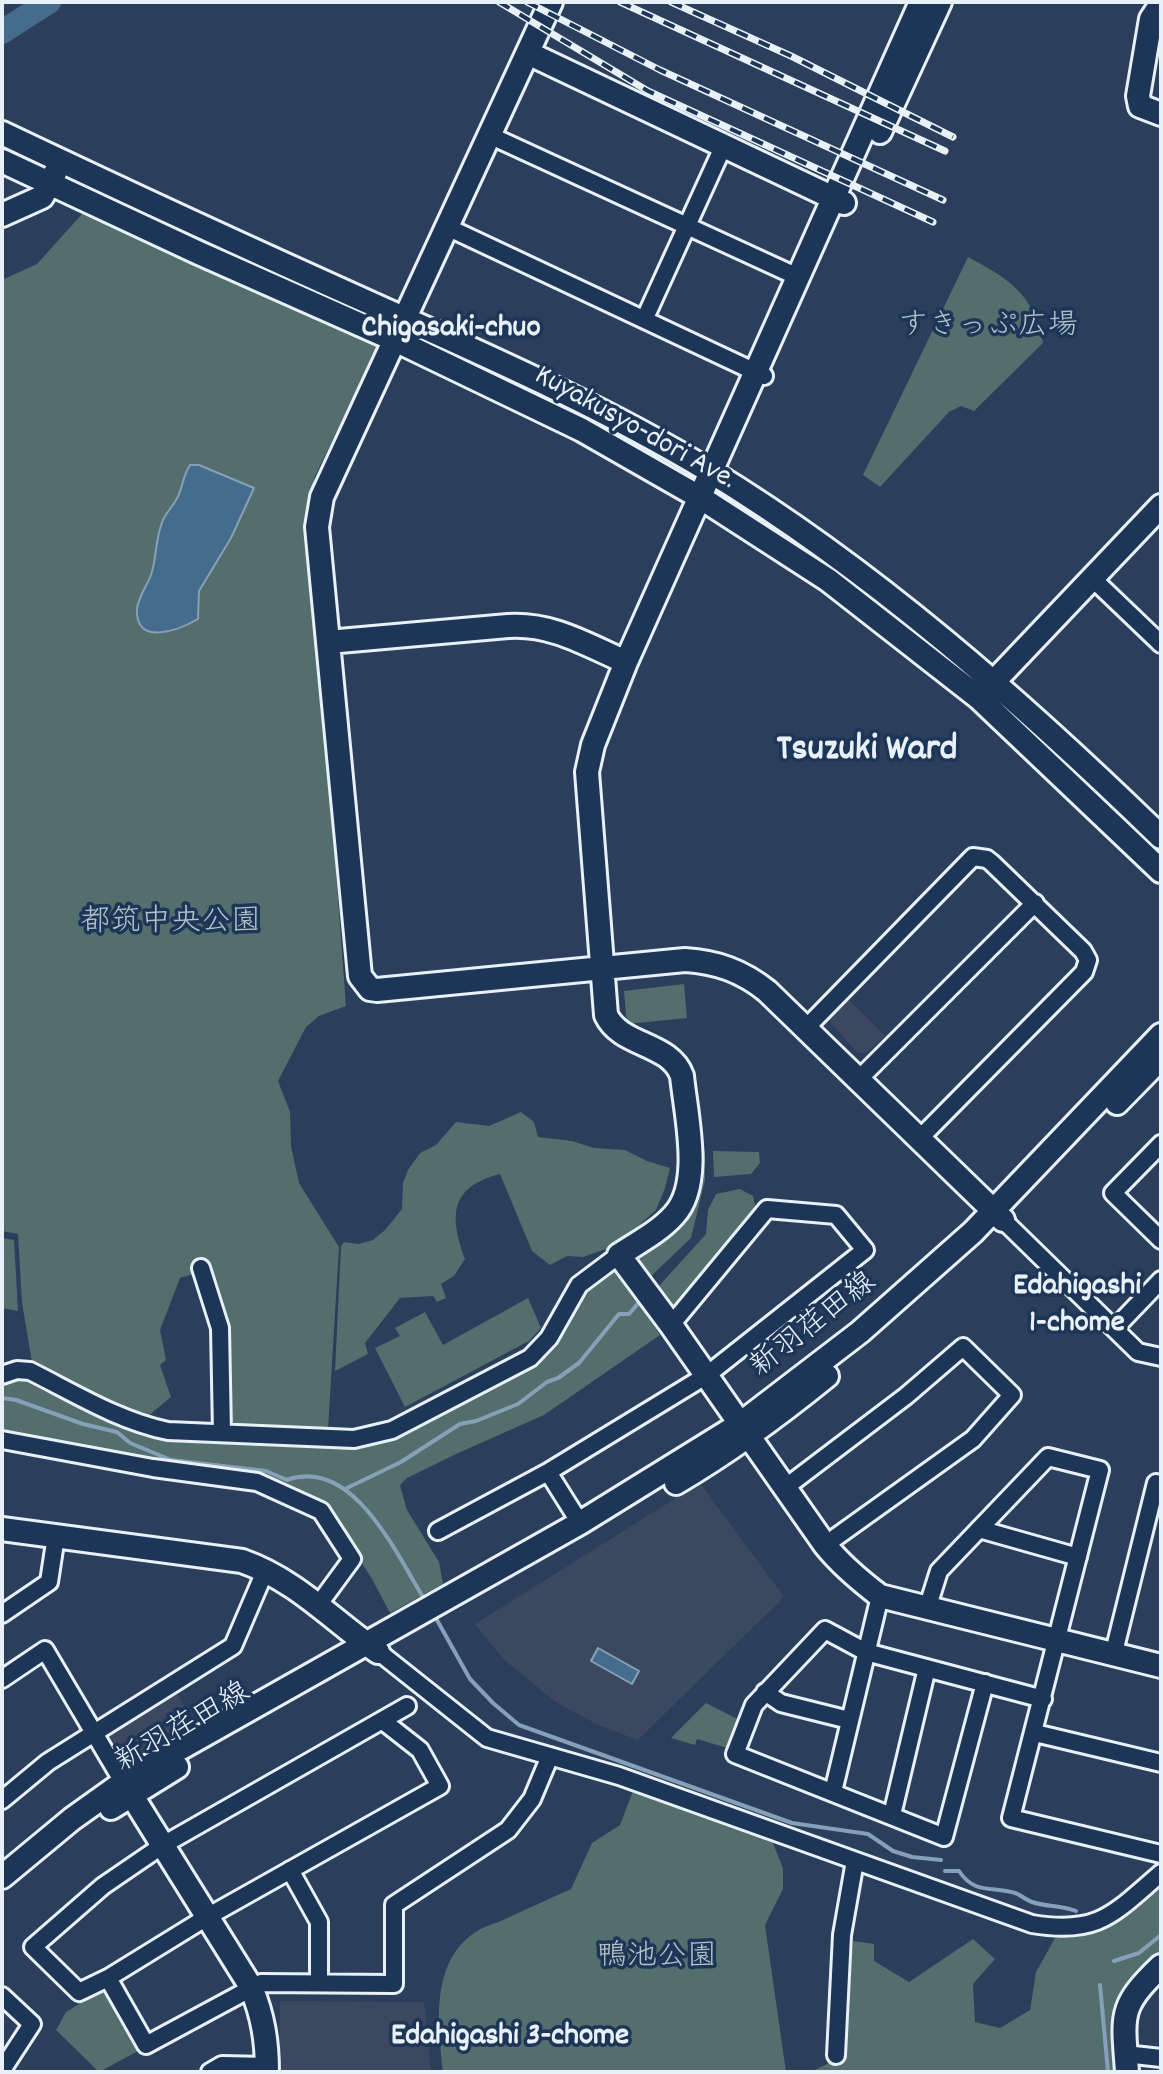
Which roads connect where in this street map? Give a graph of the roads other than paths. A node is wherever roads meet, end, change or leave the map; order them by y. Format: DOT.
graph roads {
  1 [pos="551,2"];
  2 [pos="921,2"];
  3 [pos="940,2"];
  4 [pos="1161,8"];
  5 [pos="528,53"];
  6 [pos="1161,114"];
  7 [pos="2,133"];
  8 [pos="489,135"];
  9 [pos="723,147"];
  10 [pos="2,161"];
  11 [pos="61,161"];
  12 [pos="49,184"];
  13 [pos="839,200"];
  14 [pos="2,215"];
  15 [pos="689,226"];
  16 [pos="447,227"];
  17 [pos="798,277"];
  18 [pos="645,318"];
  19 [pos="405,319"];
  20 [pos="395,340"];
  21 [pos="760,374"];
  22 [pos="716,475"];
  23 [pos="701,498"];
  24 [pos="1161,506"];
  25 [pos="1092,578"];
  26 [pos="328,642"];
  27 [pos="1161,644"];
  28 [pos="626,662"];
  29 [pos="986,690"];
  30 [pos="1161,837"];
  31 [pos="1161,871"];
  32 [pos="1035,903"];
  33 [pos="602,966"];
  34 [pos="806,1028"];
  35 [pos="1161,1035"];
  36 [pos="1161,1058"];
  37 [pos="859,1079"];
  38 [pos="919,1139"];
  39 [pos="1161,1144"];
  40 [pos="998,1215"];
  41 [pos="1161,1240"];
  42 [pos="619,1255"];
  43 [pos="201,1268"];
  44 [pos="1161,1280"];
  45 [pos="671,1325"];
  46 [pos="1115,1328"];
  47 [pos="1161,1357"];
  48 [pos="2,1375"];
  49 [pos="707,1375"];
  50 [pos="744,1430"];
  51 [pos="222,1433"];
  52 [pos="2,1440"];
  53 [pos="548,1472"];
  54 [pos="1161,1484"];
  55 [pos="786,1487"];
  56 [pos="580,1523"];
  57 [pos="2,1529"];
  58 [pos="979,1529"];
  59 [pos="438,1531"];
  60 [pos="56,1536"];
  61 [pos="825,1545"];
  62 [pos="1078,1557"];
  63 [pos="266,1569"];
  64 [pos="880,1596"];
  65 [pos="454,1602"];
  66 [pos="319,1604"];
  67 [pos="927,1609"];
  68 [pos="2,1614"];
  69 [pos="1057,1642"];
  70 [pos="373,1648"];
  71 [pos="866,1652"];
  72 [pos="1113,1656"];
  73 [pos="1161,1666"];
  74 [pos="927,1668"];
  75 [pos="2,1679"];
  76 [pos="985,1683"];
  77 [pos="765,1692"];
  78 [pos="1043,1699"];
  79 [pos="407,1706"];
  80 [pos="849,1720"];
  81 [pos="383,1721"];
  82 [pos="94,1732"];
  83 [pos="1035,1733"];
  84 [pos="550,1756"];
  85 [pos="1161,1763"];
  86 [pos="127,1789"];
  87 [pos="833,1792"];
  88 [pos="2,1800"];
  89 [pos="892,1815"];
  90 [pos="163,1845"];
  91 [pos="1161,1854"];
  92 [pos="855,1861"];
  93 [pos="290,1870"];
  94 [pos="1161,1873"];
  95 [pos="2,1877"];
  96 [pos="2,1895"];
  97 [pos="207,1917"];
  98 [pos="1161,1966"];
  99 [pos="108,1978"];
  100 [pos="319,1983"];
  101 [pos="251,1987"];
  102 [pos="2,1996"];
  103 [pos="836,2055"];
  104 [pos="1161,2058"];
  105 [pos="1126,2063"];
  106 [pos="267,2069"];
  107 [pos="2,2070"];
  108 [pos="210,2072"];
  1 -- 5 [label="street"];
  2 -- 13 [label="street"];
  3 -- 13 [label="street"];
  4 -- 6 [label="street"];
  5 -- 8 [label="street"];
  5 -- 9 [label="street"];
  7 -- 11 [label="street, Kuyakusyo-dori Ave."];
  8 -- 15 [label="street"];
  8 -- 16 [label="street"];
  9 -- 13 [label="street"];
  9 -- 15 [label="street"];
  10 -- 12 [label="street, Kuyakusyo-dori Ave."];
  11 -- 12 [label="street"];
  11 -- 19 [label="street, Kuyakusyo-dori Ave."];
  12 -- 14 [label="street"];
  12 -- 20 [label="street, Kuyakusyo-dori Ave."];
  13 -- 17 [label="street"];
  13 -- 21 [label="street"];
  15 -- 17 [label="street"];
  15 -- 18 [label="street"];
  16 -- 18 [label="street"];
  16 -- 19 [label="street"];
  17 -- 21 [label="street"];
  18 -- 21 [label="street"];
  19 -- 20 [label="street"];
  19 -- 22 [label="street, Kuyakusyo-dori Ave."];
  20 -- 23 [label="street, Kuyakusyo-dori Ave."];
  20 -- 26 [label="street"];
  21 -- 22 [label="street"];
  22 -- 23 [label="street"];
  22 -- 29 [label="street, Kuyakusyo-dori Ave."];
  23 -- 28 [label="street"];
  23 -- 29 [label="street, Kuyakusyo-dori Ave."];
  24 -- 25 [label="street"];
  25 -- 27 [label="street"];
  25 -- 29 [label="street"];
  26 -- 28 [label="street"];
  26 -- 33 [label="street"];
  28 -- 33 [label="street"];
  29 -- 30 [label="street, Kuyakusyo-dori Ave."];
  29 -- 31 [label="street, Kuyakusyo-dori Ave."];
  32 -- 34 [label="street"];
  32 -- 37 [label="street"];
  32 -- 38 [label="street"];
  33 -- 34 [label="street"];
  33 -- 42 [label="street"];
  34 -- 37 [label="street"];
  35 -- 40 [label="street, 新羽荏田線"];
  36 -- 40 [label="street, 新羽荏田線"];
  37 -- 38 [label="street"];
  38 -- 40 [label="street"];
  39 -- 41 [label="street"];
  40 -- 46 [label="street"];
  40 -- 50 [label="street, 新羽荏田線"];
  42 -- 45 [label="street"];
  42 -- 51 [label="street"];
  43 -- 51 [label="street"];
  44 -- 46 [label="street"];
  45 -- 49 [label="street"];
  45 -- 49 [label="street"];
  46 -- 47 [label="street"];
  48 -- 51 [label="street"];
  49 -- 50 [label="street"];
  49 -- 53 [label="street"];
  50 -- 55 [label="street"];
  50 -- 56 [label="street, 新羽荏田線"];
  50 -- 65 [label="street, 新羽荏田線"];
  52 -- 66 [label="street"];
  53 -- 56 [label="street"];
  53 -- 59 [label="street"];
  54 -- 72 [label="street"];
  55 -- 61 [label="street"];
  55 -- 61 [label="street"];
  56 -- 65 [label="street, 新羽荏田線"];
  57 -- 60 [label="street"];
  58 -- 62 [label="street"];
  58 -- 62 [label="street"];
  58 -- 67 [label="street"];
  60 -- 63 [label="street"];
  60 -- 68 [label="street"];
  61 -- 64 [label="street"];
  62 -- 69 [label="street"];
  63 -- 66 [label="street"];
  63 -- 82 [label="street"];
  64 -- 67 [label="street"];
  64 -- 71 [label="street"];
  65 -- 70 [label="street, 新羽荏田線"];
  66 -- 70 [label="street"];
  67 -- 69 [label="street"];
  69 -- 72 [label="street"];
  69 -- 78 [label="street"];
  70 -- 84 [label="street"];
  70 -- 86 [label="street, 新羽荏田線"];
  71 -- 74 [label="street"];
  71 -- 77 [label="street"];
  71 -- 80 [label="street"];
  72 -- 73 [label="street"];
  74 -- 76 [label="street"];
  74 -- 89 [label="street"];
  75 -- 82 [label="street"];
  76 -- 78 [label="street"];
  76 -- 89 [label="street"];
  77 -- 80 [label="street"];
  77 -- 87 [label="street"];
  78 -- 83 [label="street"];
  79 -- 81 [label="street"];
  80 -- 87 [label="street"];
  81 -- 90 [label="street"];
  81 -- 93 [label="street"];
  82 -- 86 [label="street"];
  82 -- 88 [label="street"];
  83 -- 85 [label="street"];
  83 -- 91 [label="street"];
  84 -- 92 [label="street"];
  84 -- 100 [label="street"];
  86 -- 90 [label="street"];
  86 -- 95 [label="street, 新羽荏田線"];
  86 -- 96 [label="street, 新羽荏田線"];
  87 -- 89 [label="street"];
  90 -- 97 [label="street"];
  90 -- 99 [label="street"];
  92 -- 94 [label="street"];
  92 -- 103 [label="street"];
  93 -- 97 [label="street"];
  93 -- 100 [label="street"];
  97 -- 99 [label="street"];
  97 -- 101 [label="street"];
  98 -- 105 [label="street"];
  99 -- 101 [label="street"];
  100 -- 101 [label="street"];
  101 -- 106 [label="street"];
  102 -- 107 [label="street"];
  104 -- 105 [label="street"];
  106 -- 108 [label="street"];
}
